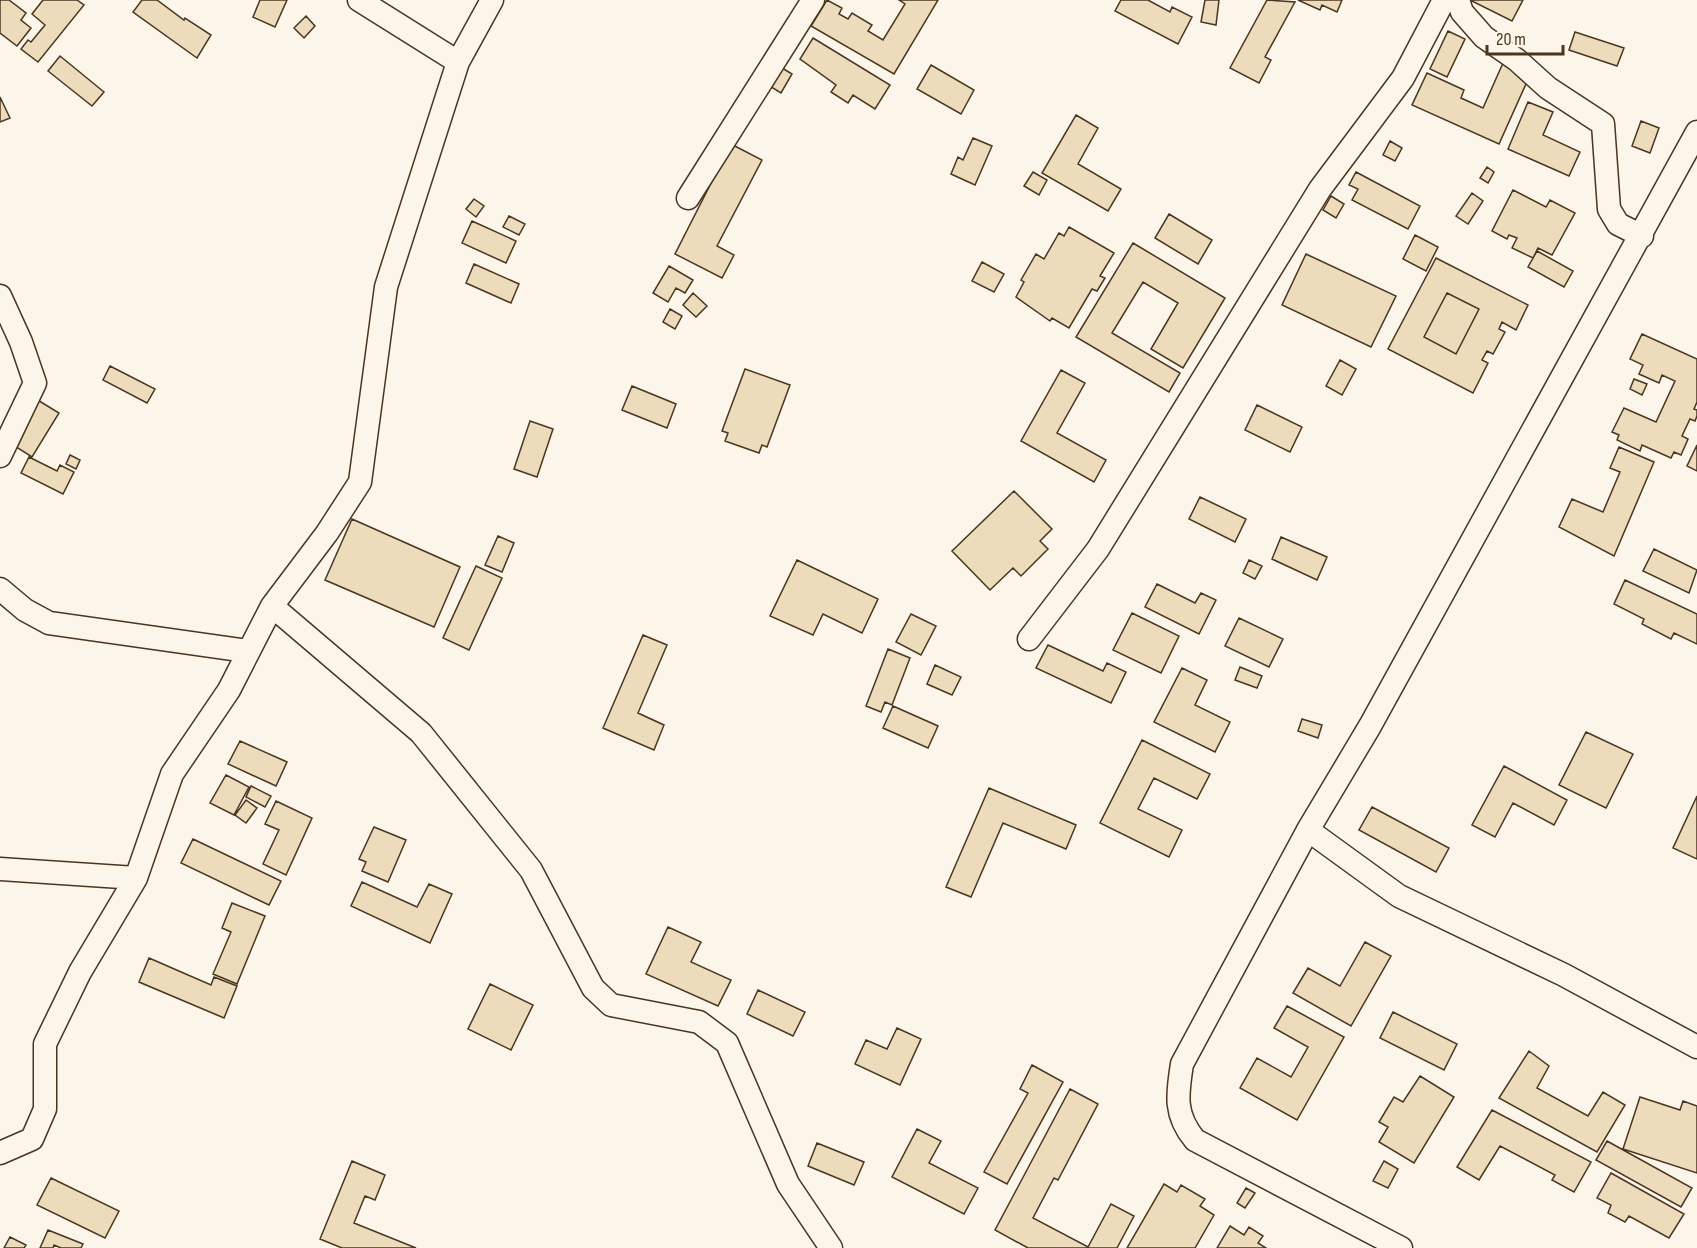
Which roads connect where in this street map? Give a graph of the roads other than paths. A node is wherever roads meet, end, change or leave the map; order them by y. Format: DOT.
graph roads {
  1 [pos="359,0"];
  2 [pos="492,0"];
  3 [pos="813,0"];
  4 [pos="1444,0"];
  5 [pos="1458,0"];
  6 [pos="458,62"];
  7 [pos="1697,132"];
  8 [pos="688,198"];
  9 [pos="1642,236"];
  10 [pos="0,296"];
  11 [pos="0,456"];
  12 [pos="0,589"];
  13 [pos="272,606"];
  14 [pos="1029,639"];
  15 [pos="247,651"];
  16 [pos="1308,830"];
  17 [pos="0,869"];
  18 [pos="136,878"];
  19 [pos="1697,1047"];
  20 [pos="0,1153"];
  21 [pos="831,1248"];
  22 [pos="1401,1248"];
  1 -- 6 [label="street"];
  2 -- 6 [label="street"];
  3 -- 8 [label="street"];
  4 -- 14 [label="street"];
  5 -- 9 [label="street"];
  6 -- 13 [label="street"];
  7 -- 9 [label="street"];
  9 -- 16 [label="street"];
  10 -- 11 [label="street"];
  12 -- 15 [label="street"];
  13 -- 15 [label="street"];
  13 -- 21 [label="street"];
  15 -- 18 [label="street"];
  16 -- 19 [label="street"];
  16 -- 22 [label="street"];
  17 -- 18 [label="street"];
  18 -- 20 [label="street"];
}
